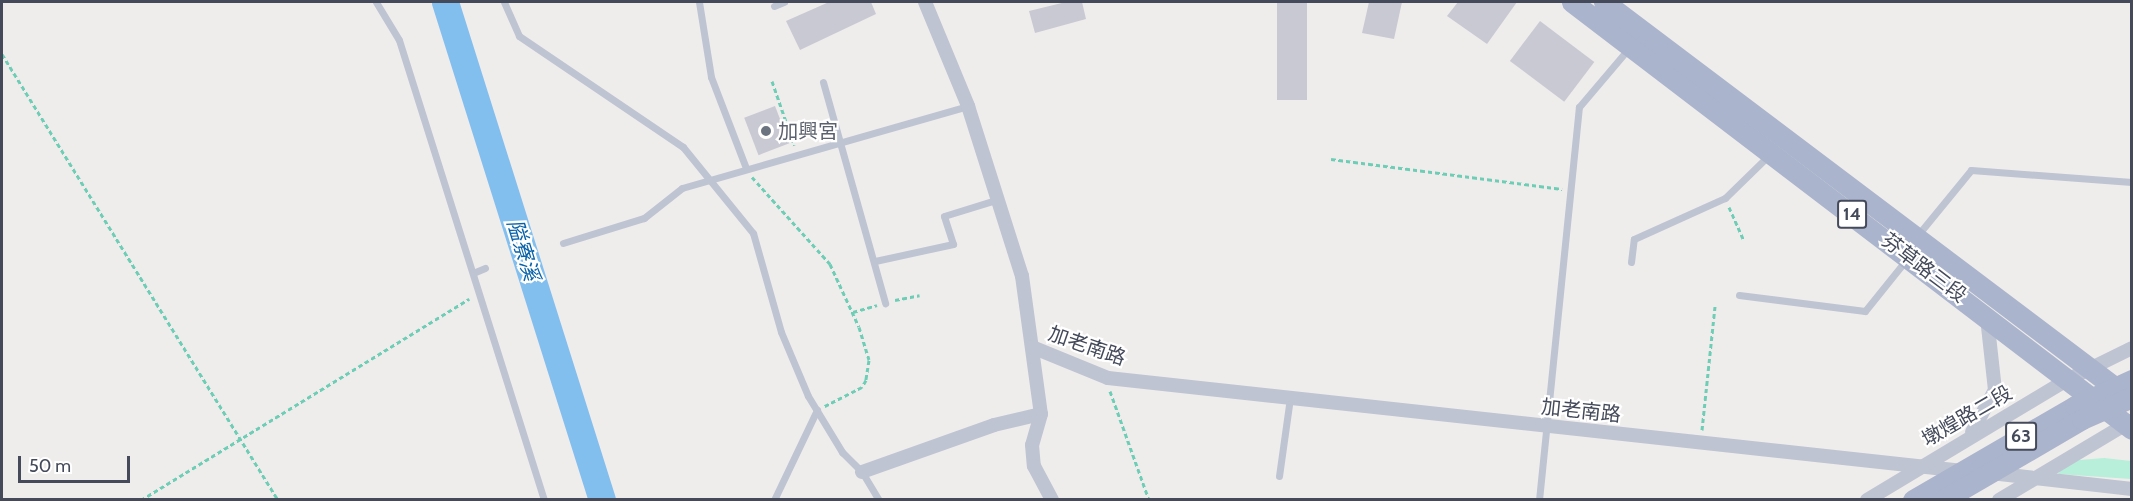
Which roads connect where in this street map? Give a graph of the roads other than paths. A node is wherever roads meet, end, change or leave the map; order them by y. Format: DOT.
graph roads {
  1 [pos="376,2"];
  2 [pos="504,2"];
  3 [pos="699,2"];
  4 [pos="784,2"];
  5 [pos="926,2"];
  6 [pos="1572,2"];
  7 [pos="1604,2"];
  8 [pos="774,6"];
  9 [pos="1630,46"];
  10 [pos="823,82"];
  11 [pos="968,106"];
  12 [pos="840,142"];
  13 [pos="1771,153"];
  14 [pos="746,168"];
  15 [pos="711,179"];
  16 [pos="2132,182"];
  17 [pos="999,199"];
  18 [pos="1916,237"];
  19 [pos="563,243"];
  20 [pos="1909,257"];
  21 [pos="875,261"];
  22 [pos="1631,262"];
  23 [pos="485,268"];
  24 [pos="473,273"];
  25 [pos="1739,295"];
  26 [pos="885,303"];
  27 [pos="1987,315"];
  28 [pos="1032,347"];
  29 [pos="2132,348"];
  30 [pos="2088,368"];
  31 [pos="2067,380"];
  32 [pos="2132,380"];
  33 [pos="1290,398"];
  34 [pos="2132,399"];
  35 [pos="817,410"];
  36 [pos="1041,414"];
  37 [pos="2129,424"];
  38 [pos="1548,428"];
  39 [pos="1969,436"];
  40 [pos="1917,467"];
  41 [pos="862,472"];
  42 [pos="1279,476"];
  43 [pos="2041,477"];
  44 [pos="2132,489"];
  45 [pos="544,500"];
  46 [pos="774,500"];
  47 [pos="879,500"];
  48 [pos="1052,500"];
  49 [pos="1539,500"];
  50 [pos="1867,500"];
  51 [pos="1913,500"];
  52 [pos="1943,500"];
  53 [pos="1999,500"];
  1 -- 24 [label="lane"];
  2 -- 15 [label="lane"];
  3 -- 14 [label="lane"];
  4 -- 8 [label="lane"];
  5 -- 11 [label="street"];
  6 -- 9 [label="main road, 芬草路三段 / 14"];
  7 -- 18 [label="main road, 芬草路三段 / 14"];
  9 -- 13 [label="main road, 芬草路三段 / 14"];
  9 -- 38 [label="lane"];
  10 -- 12 [label="lane"];
  11 -- 12 [label="lane"];
  11 -- 17 [label="street"];
  12 -- 14 [label="lane"];
  12 -- 21 [label="lane"];
  13 -- 20 [label="main road, 芬草路三段 / 14"];
  13 -- 22 [label="lane"];
  14 -- 15 [label="lane"];
  15 -- 19 [label="lane"];
  15 -- 35 [label="lane"];
  16 -- 18 [label="lane"];
  17 -- 21 [label="lane"];
  17 -- 28 [label="street"];
  18 -- 30 [label="main road, 芬草路三段 / 14"];
  20 -- 25 [label="lane"];
  20 -- 27 [label="main road, 芬草路三段 / 14"];
  21 -- 26 [label="lane"];
  23 -- 24 [label="lane"];
  24 -- 45 [label="lane"];
  27 -- 31 [label="main road, 芬草路三段 / 14"];
  27 -- 39 [label="street"];
  28 -- 33 [label="street, 加老南路"];
  28 -- 36 [label="street"];
  29 -- 30 [label="street, 墩煌路二段"];
  30 -- 31 [label="street, 墩煌路二段"];
  30 -- 34 [label="main road, 芬草路三段 / 14"];
  31 -- 37 [label="main road, 芬草路三段 / 14"];
  31 -- 39 [label="street, 墩煌路二段"];
  32 -- 51 [label="main road, 63, bridge"];
  33 -- 38 [label="street, 加老南路"];
  33 -- 42 [label="lane"];
  34 -- 52 [label="main road, 63, bridge"];
  35 -- 41 [label="lane"];
  35 -- 46 [label="lane"];
  36 -- 41 [label="street"];
  36 -- 48 [label="street"];
  37 -- 43 [label="street"];
  38 -- 40 [label="street, 加老南路"];
  38 -- 49 [label="lane"];
  39 -- 40 [label="street, 墩煌路二段"];
  40 -- 43 [label="street, 加老南路"];
  40 -- 50 [label="street, 墩煌路二段"];
  41 -- 47 [label="lane"];
  43 -- 44 [label="street, 加老南路"];
  43 -- 53 [label="street"];
}
